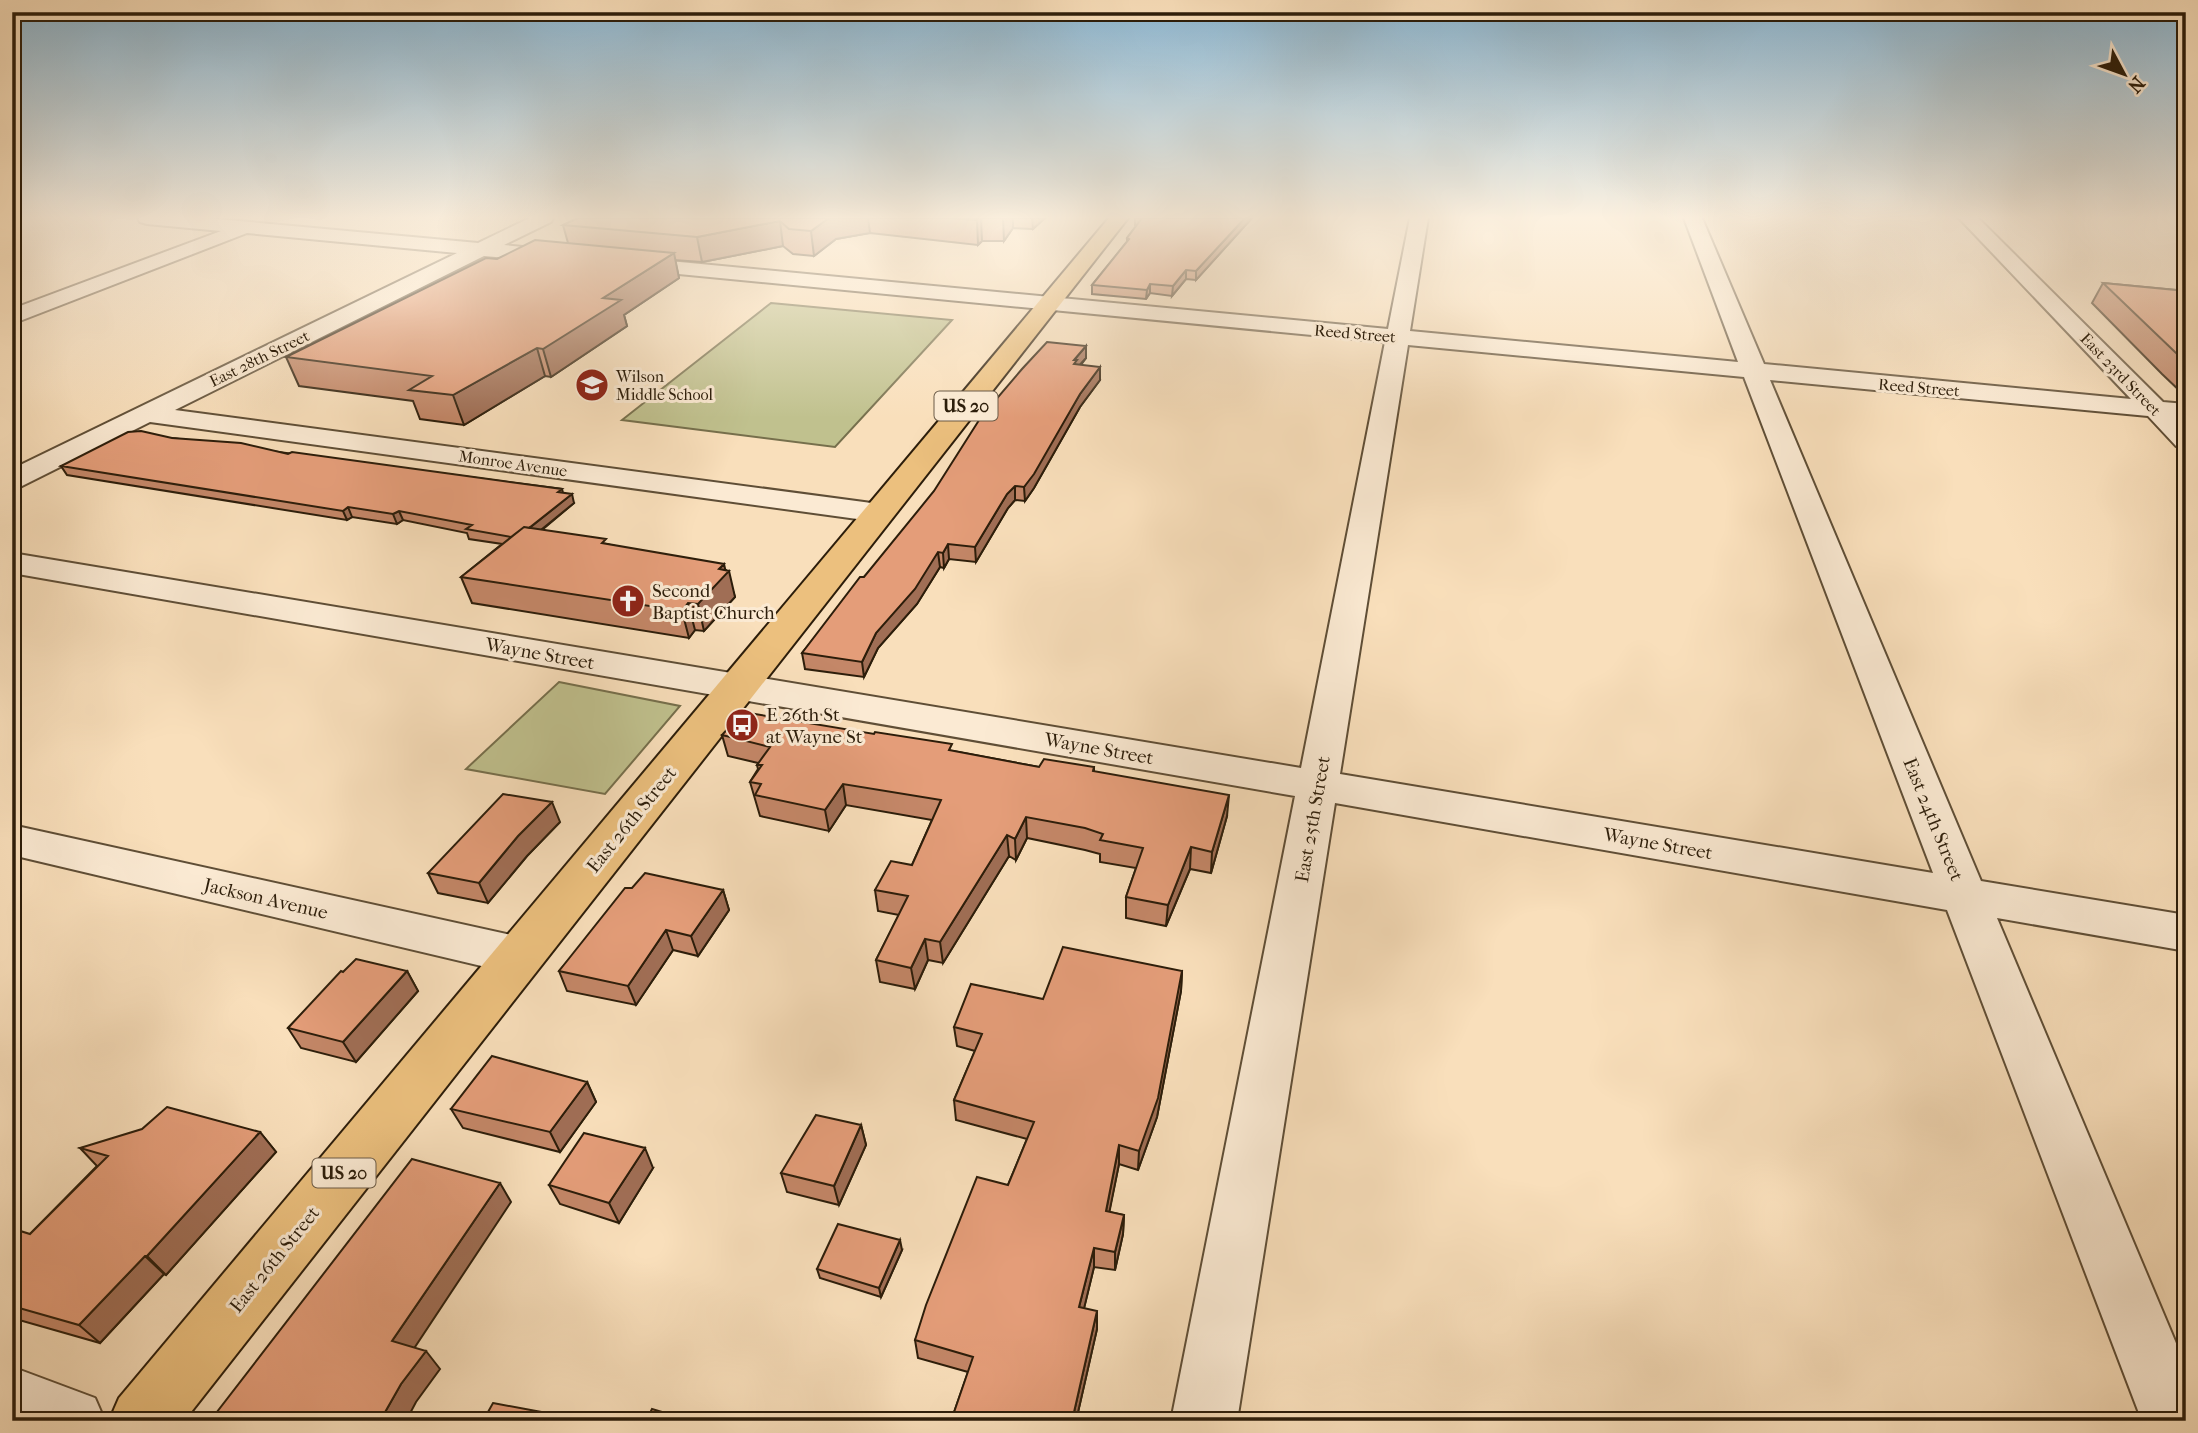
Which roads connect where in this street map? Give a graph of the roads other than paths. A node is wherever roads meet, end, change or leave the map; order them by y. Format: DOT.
graph roads {
  1 [pos="96,285"];
  2 [pos="408,285"];
  3 [pos="853,285"];
  4 [pos="1065,285"];
  5 [pos="1407,285"];
  6 [pos="1720,285"];
  7 [pos="2033,285"];
  8 [pos="1049,304"];
  9 [pos="12,317"];
  10 [pos="1398,337"];
  11 [pos="1755,371"];
  12 [pos="2156,410"];
  13 [pos="2186,412"];
  14 [pos="147,414"];
  15 [pos="2186,440"];
  16 [pos="12,480"];
  17 [pos="879,513"];
  18 [pos="12,563"];
  19 [pos="739,686"];
  20 [pos="1318,785"];
  21 [pos="12,840"];
  22 [pos="1965,895"];
  23 [pos="2186,933"];
  24 [pos="520,956"];
  25 [pos="12,1400"];
  26 [pos="72,1421"];
  27 [pos="142,1421"];
  28 [pos="1204,1421"];
  29 [pos="2175,1421"];
  1 -- 9 [label="street"];
  2 -- 14 [label="street, East 28th Street"];
  3 -- 8 [label="street, Reed Street"];
  4 -- 8 [label="main road, East 26th Street / US 20"];
  5 -- 10 [label="street, East 25th Street"];
  6 -- 11 [label="street, East 24th Street"];
  7 -- 12 [label="street, East 23rd Street"];
  8 -- 10 [label="street, Reed Street"];
  8 -- 17 [label="main road, East 26th Street / US 20"];
  10 -- 11 [label="street, Reed Street"];
  10 -- 20 [label="street, East 25th Street"];
  11 -- 12 [label="street, Reed Street"];
  11 -- 22 [label="street, East 24th Street"];
  12 -- 13 [label="street, Reed Street"];
  12 -- 15 [label="street, East 23rd Street"];
  14 -- 16 [label="street, East 28th Street"];
  14 -- 17 [label="street, Monroe Avenue"];
  17 -- 19 [label="main road, East 26th Street / US 20"];
  18 -- 19 [label="street, Wayne Street"];
  19 -- 20 [label="street, Wayne Street"];
  19 -- 24 [label="main road, East 26th Street / US 20"];
  20 -- 22 [label="street, Wayne Street"];
  20 -- 28 [label="street, East 25th Street"];
  21 -- 24 [label="street, Jackson Avenue"];
  22 -- 23 [label="street, Wayne Street"];
  22 -- 29 [label="street, East 24th Street"];
  24 -- 27 [label="main road, East 26th Street / US 20"];
  25 -- 26 [label="street"];
}
